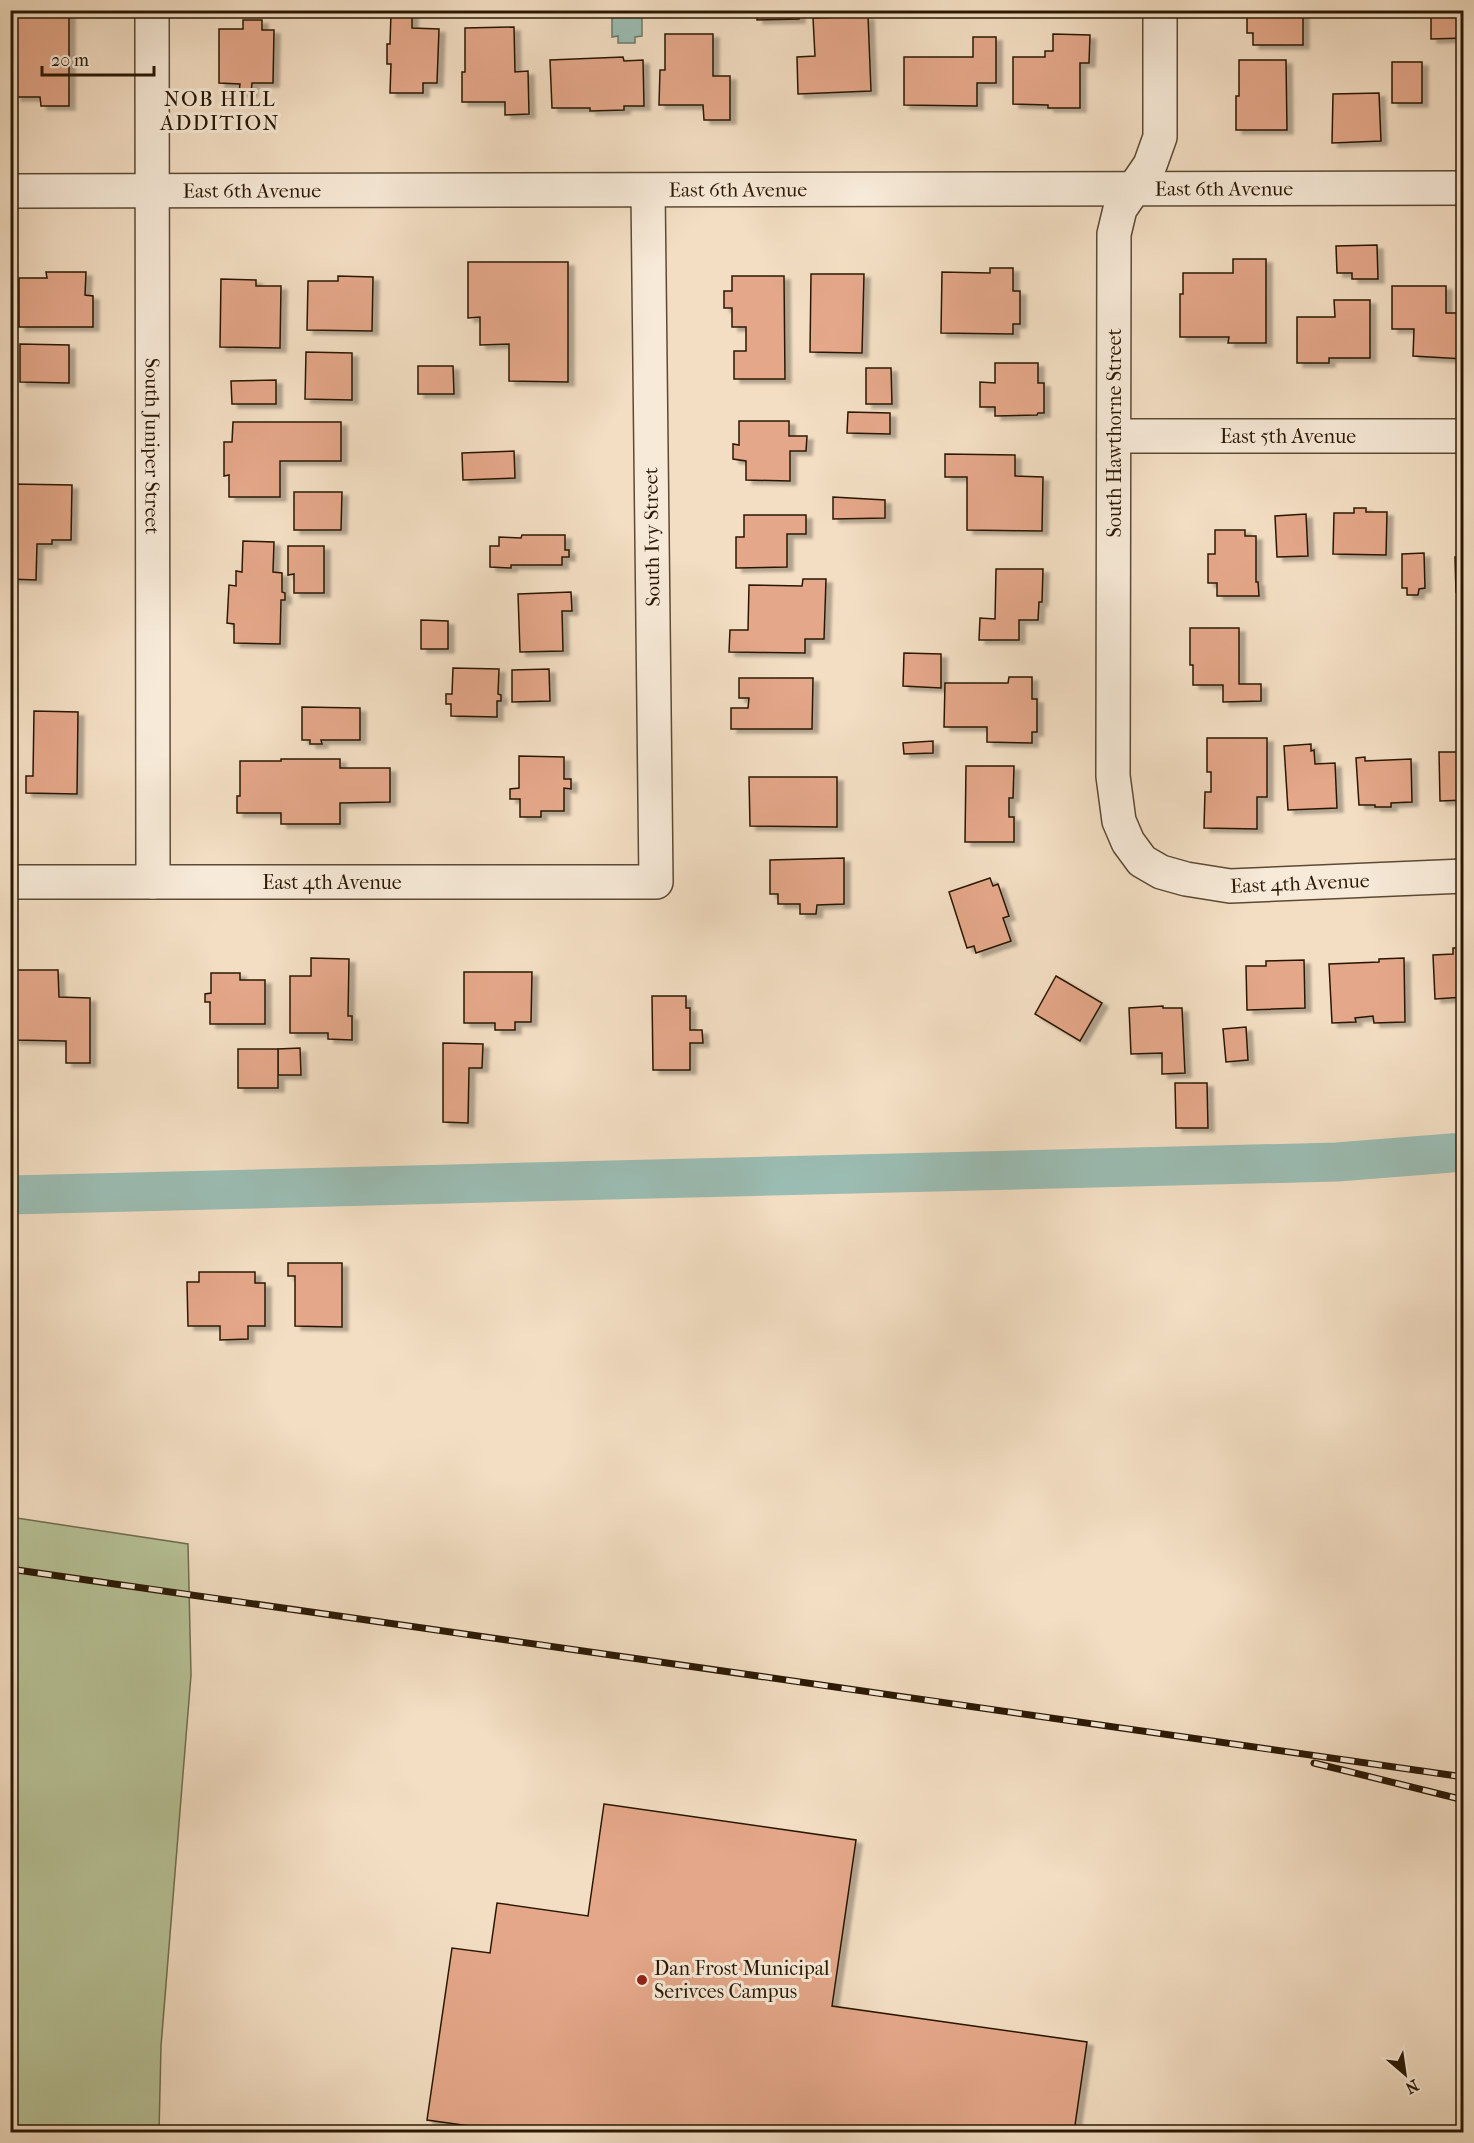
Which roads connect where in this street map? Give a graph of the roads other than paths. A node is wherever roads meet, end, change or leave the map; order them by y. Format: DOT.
graph roads {
  1 [pos="152,10"];
  2 [pos="1160,10"];
  3 [pos="1464,188"];
  4 [pos="1134,189"];
  5 [pos="152,190"];
  6 [pos="10,191"];
  7 [pos="648,191"];
  8 [pos="1113,436"];
  9 [pos="1464,436"];
  10 [pos="1142,861"];
  11 [pos="1464,876"];
  12 [pos="10,882"];
  13 [pos="153,882"];
  14 [pos="656,882"];
  1 -- 5 [label="street, South Juniper Street"];
  2 -- 4 [label="street, South Hawthorne Street"];
  3 -- 4 [label="street, East 6th Avenue"];
  4 -- 7 [label="street, East 6th Avenue"];
  4 -- 8 [label="street, South Hawthorne Street"];
  5 -- 6 [label="street, East 6th Avenue"];
  5 -- 7 [label="street, East 6th Avenue"];
  5 -- 13 [label="street, South Juniper Street"];
  7 -- 14 [label="street, South Ivy Street"];
  8 -- 9 [label="street, East 5th Avenue"];
  8 -- 10 [label="street, South Hawthorne Street"];
  10 -- 11 [label="street, East 4th Avenue"];
  12 -- 13 [label="street, East 4th Avenue"];
  13 -- 14 [label="street, East 4th Avenue"];
}
